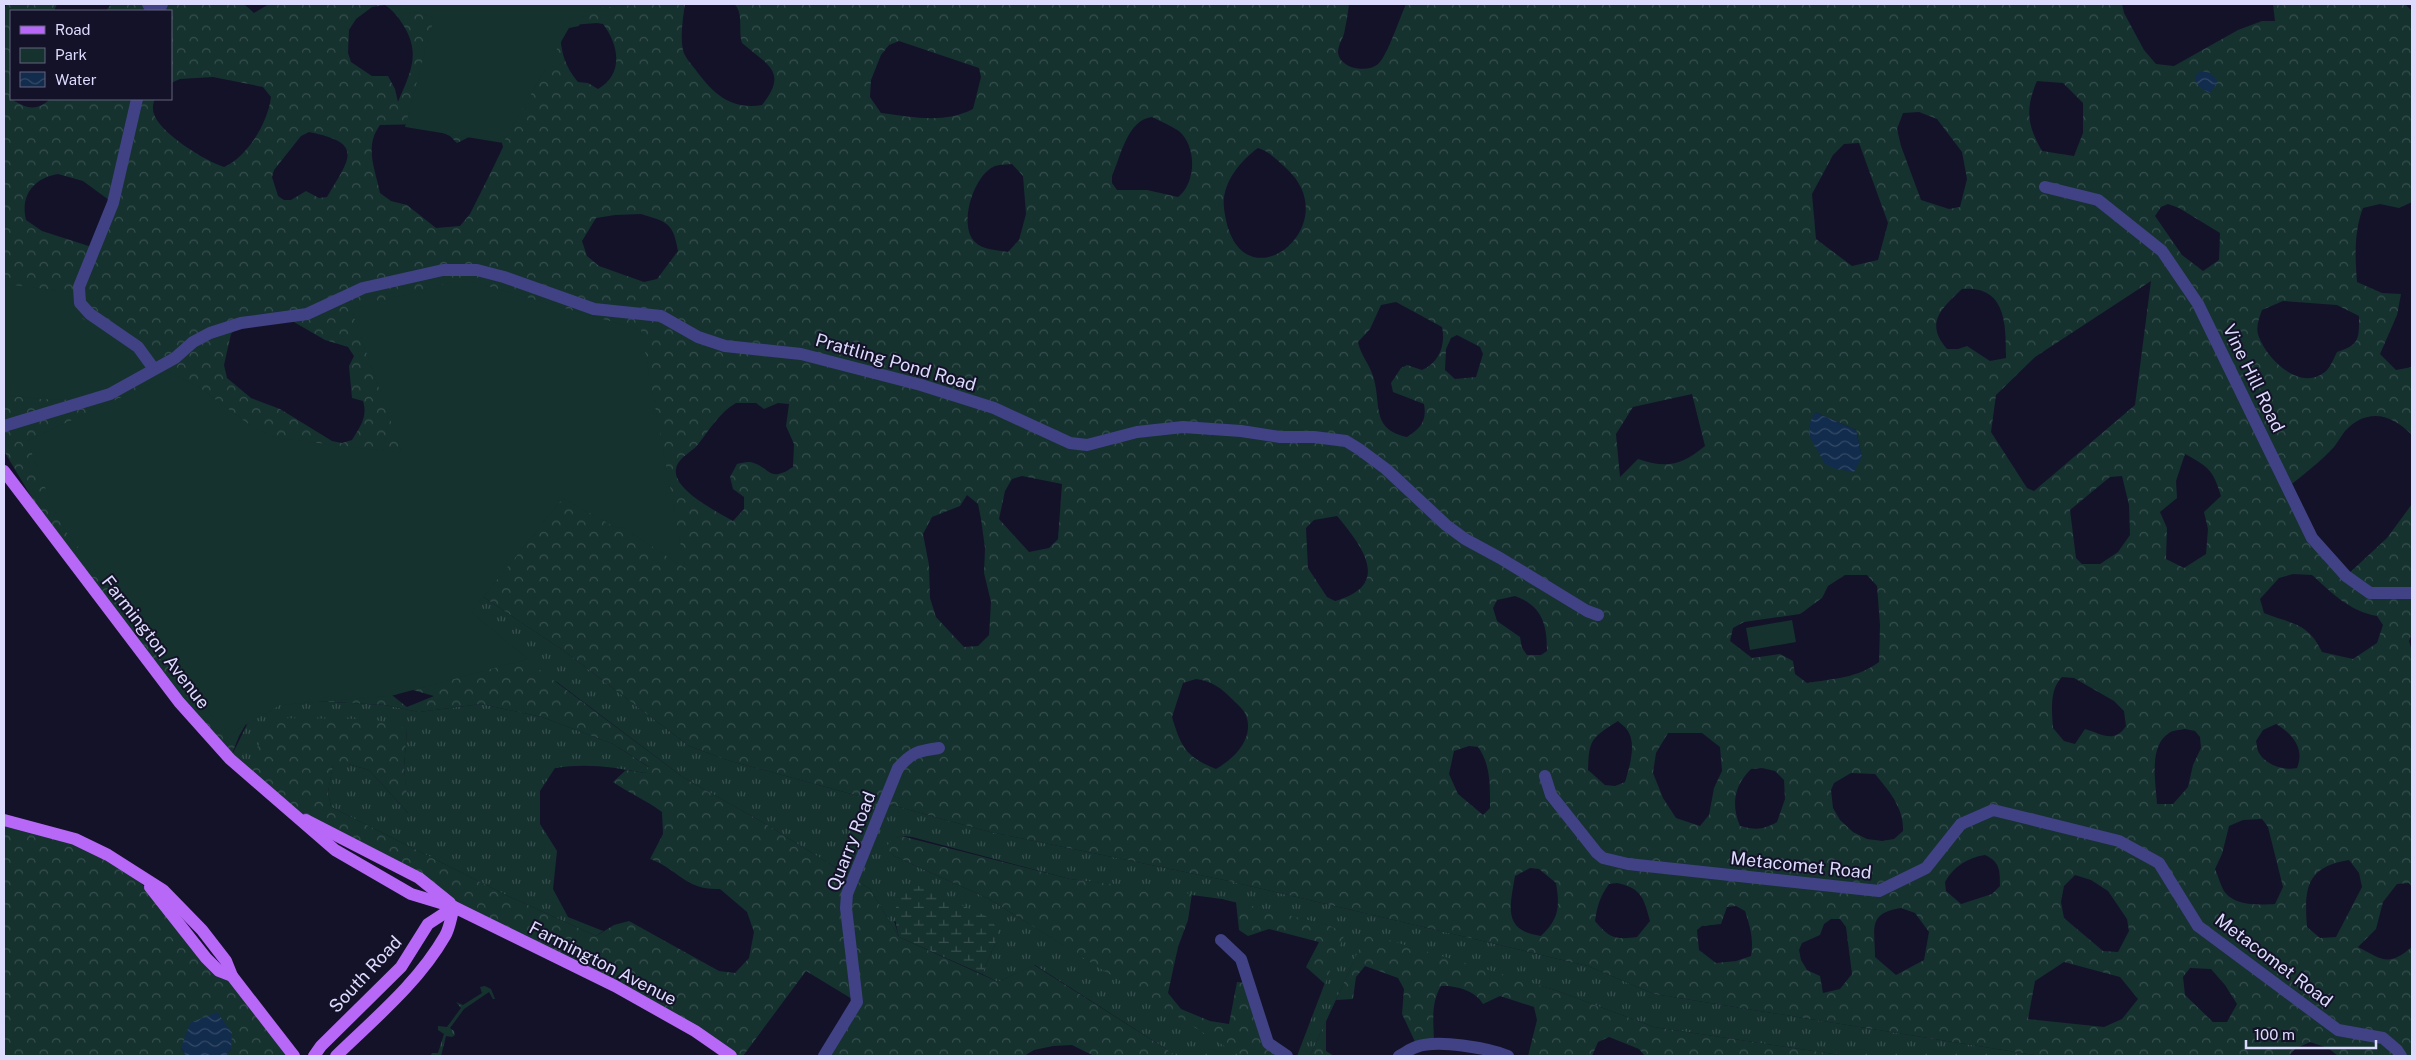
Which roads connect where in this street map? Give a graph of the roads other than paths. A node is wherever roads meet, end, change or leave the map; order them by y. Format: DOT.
graph roads {
  1 [pos="137,100"];
  2 [pos="2045,187"];
  3 [pos="154,369"];
  4 [pos="4,426"];
  5 [pos="4,471"];
  6 [pos="2412,593"];
  7 [pos="1598,615"];
  8 [pos="939,748"];
  9 [pos="1545,776"];
  10 [pos="299,817"];
  11 [pos="4,820"];
  12 [pos="454,907"];
  13 [pos="1222,940"];
  14 [pos="294,1056"];
  15 [pos="314,1056"];
  16 [pos="336,1056"];
  17 [pos="732,1056"];
  18 [pos="824,1056"];
  19 [pos="1287,1056"];
  20 [pos="1399,1056"];
  21 [pos="1508,1056"];
  22 [pos="2401,1056"];
  1 -- 3 [label="street"];
  2 -- 6 [label="street, Vine Hill Road"];
  3 -- 4 [label="street, Prattling Pond Road"];
  3 -- 7 [label="street, Prattling Pond Road"];
  5 -- 10 [label="main road, Farmington Avenue"];
  8 -- 18 [label="street, Quarry Road"];
  9 -- 22 [label="street, Metacomet Road"];
  10 -- 12 [label="main road, Farmington Avenue"];
  10 -- 12 [label="main road, Farmington Avenue"];
  11 -- 14 [label="main road"];
  12 -- 15 [label="main road, South Road"];
  12 -- 16 [label="main road, South Road"];
  12 -- 17 [label="main road, Farmington Avenue"];
  13 -- 19 [label="street"];
  20 -- 21 [label="street"];
}
